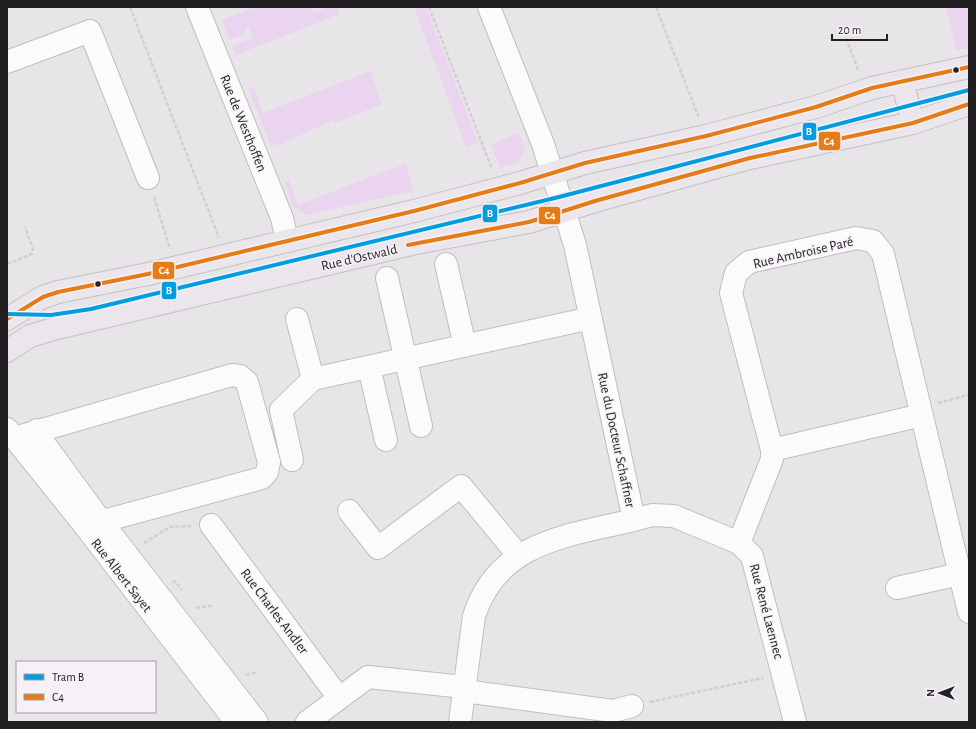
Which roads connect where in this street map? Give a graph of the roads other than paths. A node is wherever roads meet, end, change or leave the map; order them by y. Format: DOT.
graph roads {
  1 [pos="197,7"];
  2 [pos="489,7"];
  3 [pos="7,62"];
  4 [pos="969,67"];
  5 [pos="902,81"];
  6 [pos="969,104"];
  7 [pos="913,123"];
  8 [pos="148,178"];
  9 [pos="554,180"];
  10 [pos="563,211"];
  11 [pos="287,241"];
  12 [pos="446,264"];
  13 [pos="387,278"];
  14 [pos="591,318"];
  15 [pos="297,319"];
  16 [pos="7,320"];
  17 [pos="465,346"];
  18 [pos="7,351"];
  19 [pos="405,359"];
  20 [pos="369,367"];
  21 [pos="313,379"];
  22 [pos="921,411"];
  23 [pos="421,426"];
  24 [pos="37,430"];
  25 [pos="11,434"];
  26 [pos="386,440"];
  27 [pos="772,450"];
  28 [pos="292,460"];
  29 [pos="349,510"];
  30 [pos="634,520"];
  31 [pos="93,523"];
  32 [pos="211,525"];
  33 [pos="739,543"];
  34 [pos="518,555"];
  35 [pos="960,574"];
  36 [pos="897,588"];
  37 [pos="969,612"];
  38 [pos="464,689"];
  39 [pos="339,698"];
  40 [pos="632,706"];
  41 [pos="236,722"];
  42 [pos="257,722"];
  43 [pos="307,722"];
  44 [pos="460,722"];
  45 [pos="795,722"];
  1 -- 11 [label="street, Rue de Westhoffen"];
  2 -- 9 [label="street"];
  3 -- 8 [label="street"];
  4 -- 5 [label="main road"];
  5 -- 7 [label="main road"];
  5 -- 9 [label="main road"];
  6 -- 7 [label="main road, Rue d'Ostwald"];
  7 -- 10 [label="main road, Rue d'Ostwald"];
  9 -- 10 [label="street, Rue du Docteur Schaffner"];
  9 -- 11 [label="main road"];
  10 -- 14 [label="street, Rue du Docteur Schaffner"];
  10 -- 18 [label="main road, Rue d'Ostwald"];
  11 -- 16 [label="main road"];
  12 -- 17 [label="street"];
  13 -- 19 [label="street"];
  14 -- 17 [label="street"];
  14 -- 30 [label="street, Rue du Docteur Schaffner"];
  15 -- 21 [label="street"];
  17 -- 19 [label="street"];
  19 -- 20 [label="street"];
  19 -- 23 [label="street"];
  20 -- 21 [label="street"];
  20 -- 26 [label="street"];
  21 -- 28 [label="street"];
  22 -- 27 [label="street"];
  22 -- 27 [label="street, Rue Ambroise Paré"];
  22 -- 35 [label="street, Rue Ambroise Paré"];
  24 -- 25 [label="street"];
  24 -- 31 [label="street"];
  24 -- 31 [label="street"];
  25 -- 31 [label="street, Rue Albert Sayet"];
  27 -- 33 [label="street, Rue Ambroise Paré"];
  29 -- 34 [label="street"];
  30 -- 33 [label="street, Rue René Laennec"];
  30 -- 34 [label="street, Rue du Docteur Schaffner"];
  31 -- 41 [label="street, Rue Albert Sayet"];
  31 -- 42 [label="street"];
  32 -- 39 [label="street, Rue Charles Andler"];
  33 -- 45 [label="street, Rue René Laennec"];
  34 -- 38 [label="street, Rue du Docteur Schaffner"];
  35 -- 36 [label="street"];
  35 -- 37 [label="street, Rue Ambroise Paré"];
  38 -- 39 [label="street"];
  38 -- 40 [label="street"];
  38 -- 44 [label="street, Rue du Docteur Schaffner"];
  39 -- 43 [label="street"];
}
